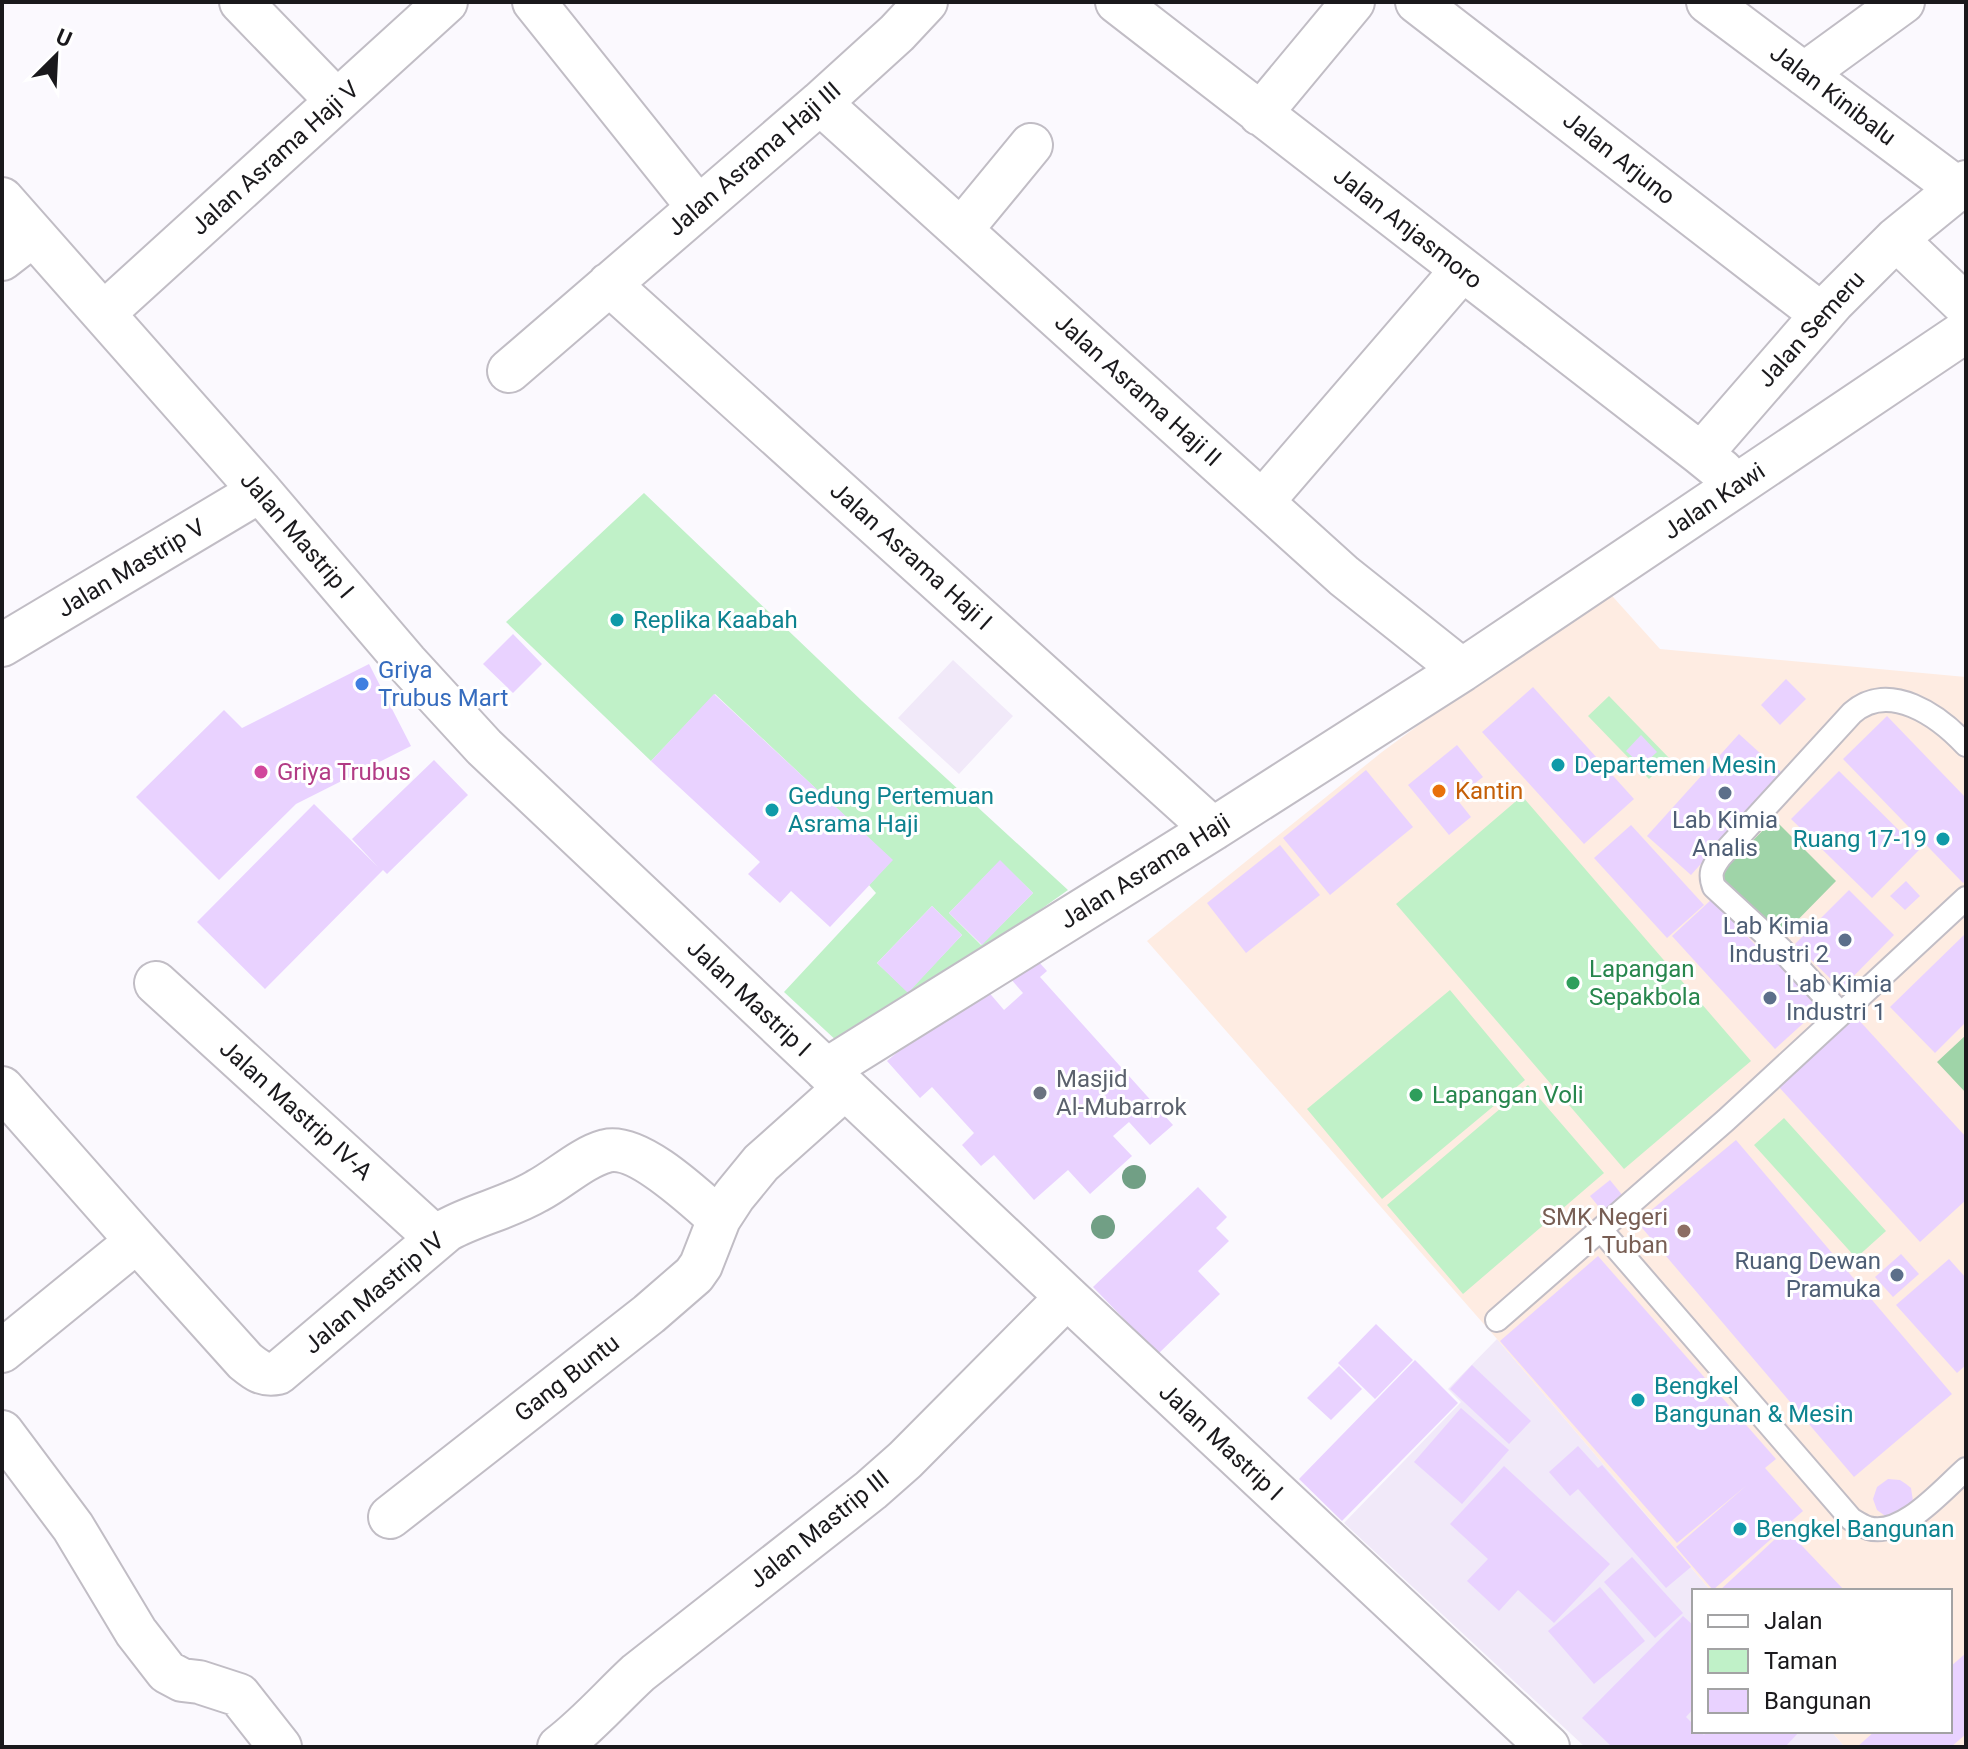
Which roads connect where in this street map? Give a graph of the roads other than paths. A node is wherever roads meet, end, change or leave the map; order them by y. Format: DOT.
graph roads {
  1 [pos="241,2"];
  2 [pos="446,2"];
  3 [pos="534,2"];
  4 [pos="926,2"];
  5 [pos="1117,2"];
  6 [pos="1353,2"];
  7 [pos="1417,2"];
  8 [pos="1708,2"];
  9 [pos="1903,2"];
  10 [pos="1804,74"];
  11 [pos="337,101"];
  12 [pos="820,103"];
  13 [pos="1260,114"];
  14 [pos="1031,145"];
  15 [pos="1962,185"];
  16 [pos="2,199"];
  17 [pos="698,207"];
  18 [pos="961,230"];
  19 [pos="1896,239"];
  20 [pos="18,247"];
  21 [pos="1462,270"];
  22 [pos="609,284"];
  23 [pos="1966,306"];
  24 [pos="104,313"];
  25 [pos="1821,314"];
  26 [pos="1966,331"];
  27 [pos="509,371"];
  28 [pos="1701,454"];
  29 [pos="1739,484"];
  30 [pos="260,491"];
  31 [pos="1262,502"];
  32 [pos="2,645"];
  33 [pos="1462,670"];
  34 [pos="1966,745"];
  35 [pos="1213,829"];
  36 [pos="1966,898"];
  37 [pos="156,983"];
  38 [pos="1841,1014"];
  39 [pos="835,1079"];
  40 [pos="2,1088"];
  41 [pos="719,1219"];
  42 [pos="1601,1230"];
  43 [pos="436,1238"];
  44 [pos="137,1241"];
  45 [pos="1067,1297"];
  46 [pos="1497,1320"];
  47 [pos="2,1351"];
  48 [pos="2,1432"];
  49 [pos="1966,1469"];
  50 [pos="390,1517"];
  51 [pos="579,1742"];
  52 [pos="280,1747"];
  53 [pos="1548,1747"];
  1 -- 11 [label="street"];
  2 -- 11 [label="street, Jalan Asrama Haji V"];
  3 -- 17 [label="street"];
  4 -- 12 [label="street, Jalan Asrama Haji III"];
  5 -- 13 [label="street, Jalan Anjasmoro"];
  6 -- 13 [label="street"];
  7 -- 25 [label="street, Jalan Arjuno"];
  8 -- 10 [label="street, Jalan Kinibalu"];
  9 -- 10 [label="street"];
  10 -- 15 [label="street, Jalan Kinibalu"];
  11 -- 24 [label="street, Jalan Asrama Haji V"];
  12 -- 17 [label="street, Jalan Asrama Haji III"];
  12 -- 18 [label="street, Jalan Asrama Haji II"];
  13 -- 21 [label="street, Jalan Anjasmoro"];
  14 -- 18 [label="street"];
  15 -- 19 [label="street, Jalan Semeru"];
  16 -- 20 [label="street, Jalan Mastrip I"];
  17 -- 22 [label="street, Jalan Asrama Haji III"];
  18 -- 31 [label="street, Jalan Asrama Haji II"];
  19 -- 23 [label="street"];
  19 -- 25 [label="street, Jalan Semeru"];
  20 -- 24 [label="street, Jalan Mastrip I"];
  21 -- 28 [label="street, Jalan Anjasmoro"];
  21 -- 31 [label="street"];
  22 -- 27 [label="street, Jalan Asrama Haji III"];
  22 -- 35 [label="street, Jalan Asrama Haji I"];
  24 -- 30 [label="street, Jalan Mastrip I"];
  25 -- 28 [label="street, Jalan Semeru"];
  26 -- 29 [label="street, Jalan Kawi"];
  28 -- 29 [label="street"];
  29 -- 33 [label="street, Jalan Kawi"];
  30 -- 32 [label="street, Jalan Mastrip V"];
  30 -- 39 [label="street, Jalan Mastrip I"];
  31 -- 33 [label="street, Jalan Asrama Haji II"];
  33 -- 35 [label="street, Jalan Asrama Haji"];
  34 -- 38 [label="lane"];
  35 -- 39 [label="street, Jalan Asrama Haji"];
  36 -- 38 [label="lane"];
  37 -- 43 [label="street, Jalan Mastrip IV-A"];
  38 -- 42 [label="lane"];
  39 -- 41 [label="street"];
  39 -- 45 [label="street, Jalan Mastrip I"];
  40 -- 44 [label="street"];
  41 -- 43 [label="street, Jalan Mastrip IV"];
  41 -- 50 [label="street, Gang Buntu"];
  42 -- 46 [label="lane"];
  42 -- 49 [label="lane"];
  43 -- 44 [label="street, Jalan Mastrip IV"];
  44 -- 47 [label="street"];
  45 -- 51 [label="street, Jalan Mastrip III"];
  45 -- 53 [label="street, Jalan Mastrip I"];
  48 -- 52 [label="street"];
}
